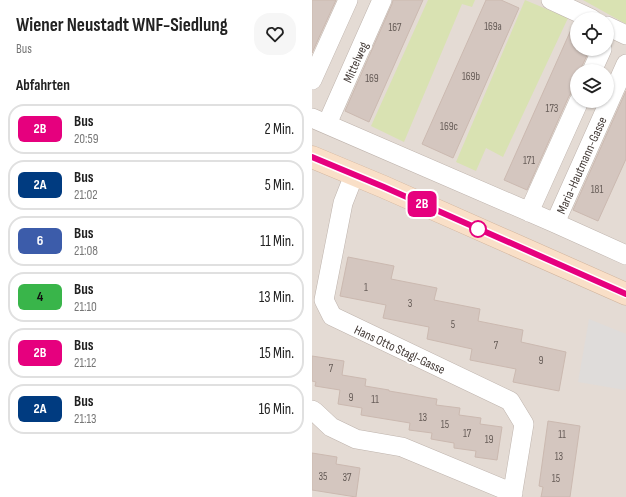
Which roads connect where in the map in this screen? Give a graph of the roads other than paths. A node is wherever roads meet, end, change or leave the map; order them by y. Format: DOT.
graph roads {
  1 [pos="348,0"];
  2 [pos="382,0"];
  3 [pos="551,0"];
  4 [pos="577,12"];
  5 [pos="626,64"];
  6 [pos="312,80"];
  7 [pos="576,108"];
  8 [pos="320,121"];
  9 [pos="312,156"];
  10 [pos="354,175"];
  11 [pos="529,212"];
  12 [pos="555,223"];
  13 [pos="626,256"];
  14 [pos="626,294"];
  15 [pos="312,410"];
  16 [pos="513,495"];
  1 -- 6 [label="street"];
  2 -- 8 [label="street, Mittelweg"];
  3 -- 4 [label="street"];
  5 -- 12 [label="street, Maria-Hautmann-Gasse"];
  7 -- 11 [label="street"];
  8 -- 11 [label="street"];
  9 -- 10 [label="main road"];
  10 -- 14 [label="main road"];
  10 -- 16 [label="street, Hans Otto Stagl-Gasse"];
  11 -- 12 [label="street"];
  12 -- 13 [label="street"];
  15 -- 16 [label="street"];
}
